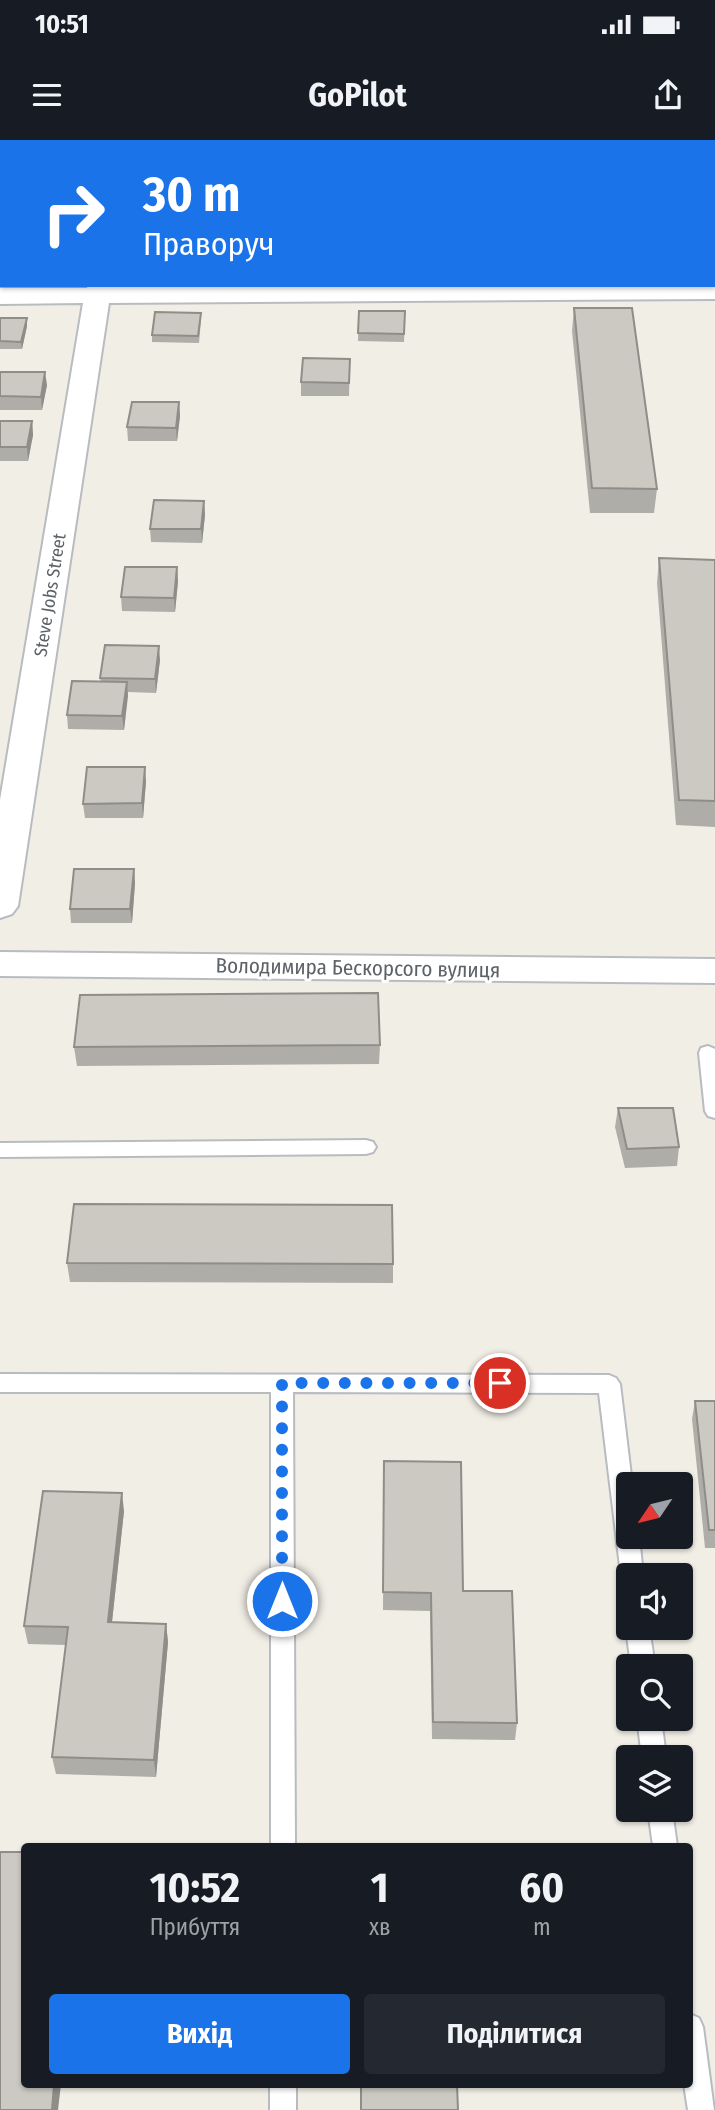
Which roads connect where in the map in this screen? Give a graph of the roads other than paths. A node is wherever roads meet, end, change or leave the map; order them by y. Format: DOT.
graph roads {
  1 [pos="99,291"];
  2 [pos="715,291"];
  3 [pos="0,296"];
  4 [pos="0,906"];
  5 [pos="0,964"];
  6 [pos="715,971"];
  7 [pos="708,1053"];
  8 [pos="715,1111"];
  9 [pos="366,1147"];
  10 [pos="0,1150"];
  11 [pos="0,1383"];
  12 [pos="282,1383"];
  13 [pos="631,1563"];
  14 [pos="662,1822"];
  15 [pos="283,1843"];
  16 [pos="665,1843"];
  17 [pos="693,2050"];
  18 [pos="283,2088"];
  19 [pos="283,2110"];
  20 [pos="701,2110"];
  1 -- 2 [label="street"];
  1 -- 3 [label="street"];
  1 -- 4 [label="street, Steve Jobs Street"];
  5 -- 6 [label="street, Володимира Бескорсого вулиця"];
  7 -- 8 [label="lane"];
  9 -- 10 [label="lane"];
  11 -- 12 [label="lane"];
  12 -- 13 [label="lane"];
  12 -- 15 [label="lane"];
  14 -- 16 [label="lane"];
  17 -- 20 [label="lane"];
  18 -- 19 [label="lane"];
}
